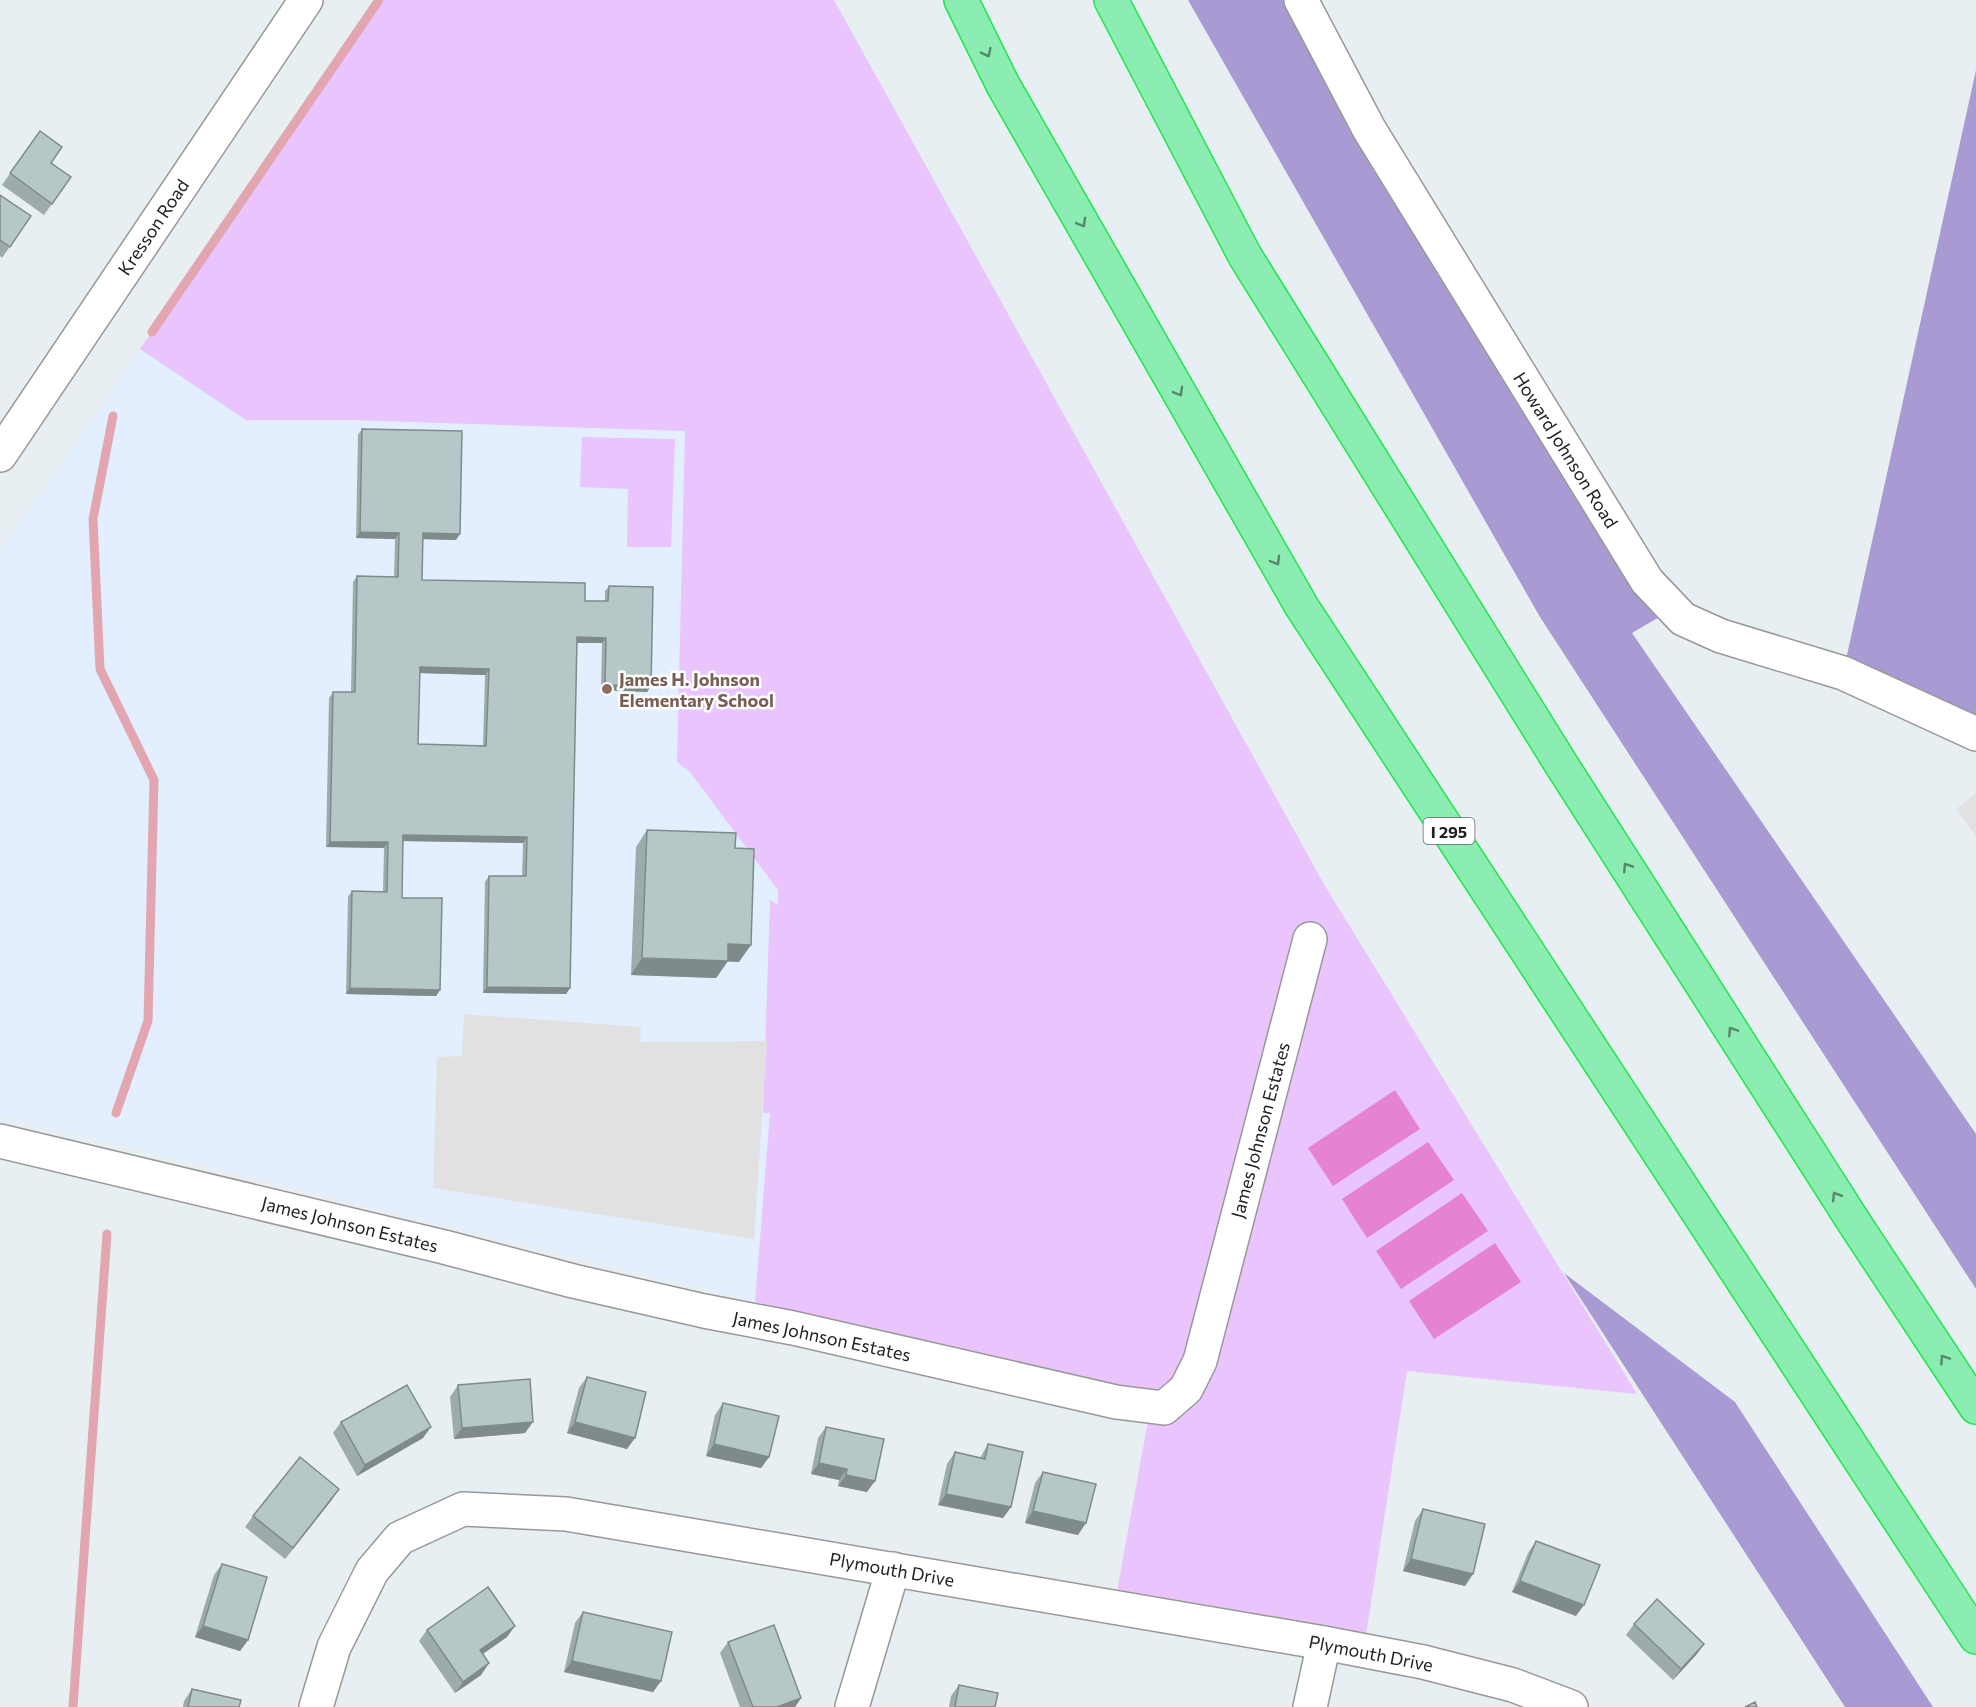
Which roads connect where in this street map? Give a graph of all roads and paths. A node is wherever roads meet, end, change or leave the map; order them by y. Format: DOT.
graph roads {
  1 [pos="306,0"];
  2 [pos="961,0"];
  3 [pos="1111,0"];
  4 [pos="1305,1"];
  5 [pos="0,454"];
  6 [pos="1976,734"];
  7 [pos="1310,939"];
  8 [pos="0,1141"];
  9 [pos="1976,1407"];
  10 [pos="892,1569"];
  11 [pos="1976,1637"];
  12 [pos="1324,1643"];
  13 [pos="316,1707"];
  14 [pos="852,1707"];
  15 [pos="1310,1707"];
  16 [pos="1571,1707"];
  1 -- 5 [label="street, Kresson Road"];
  2 -- 11 [label="highway, I 295, one-way"];
  9 -- 3 [label="highway, one-way"];
  4 -- 6 [label="street, Howard Johnson Road"];
  7 -- 8 [label="street, James Johnson Estates"];
  10 -- 12 [label="street, Plymouth Drive"];
  10 -- 13 [label="street, Plymouth Drive"];
  10 -- 14 [label="street"];
  12 -- 15 [label="street"];
  12 -- 16 [label="street, Plymouth Drive"];
}
